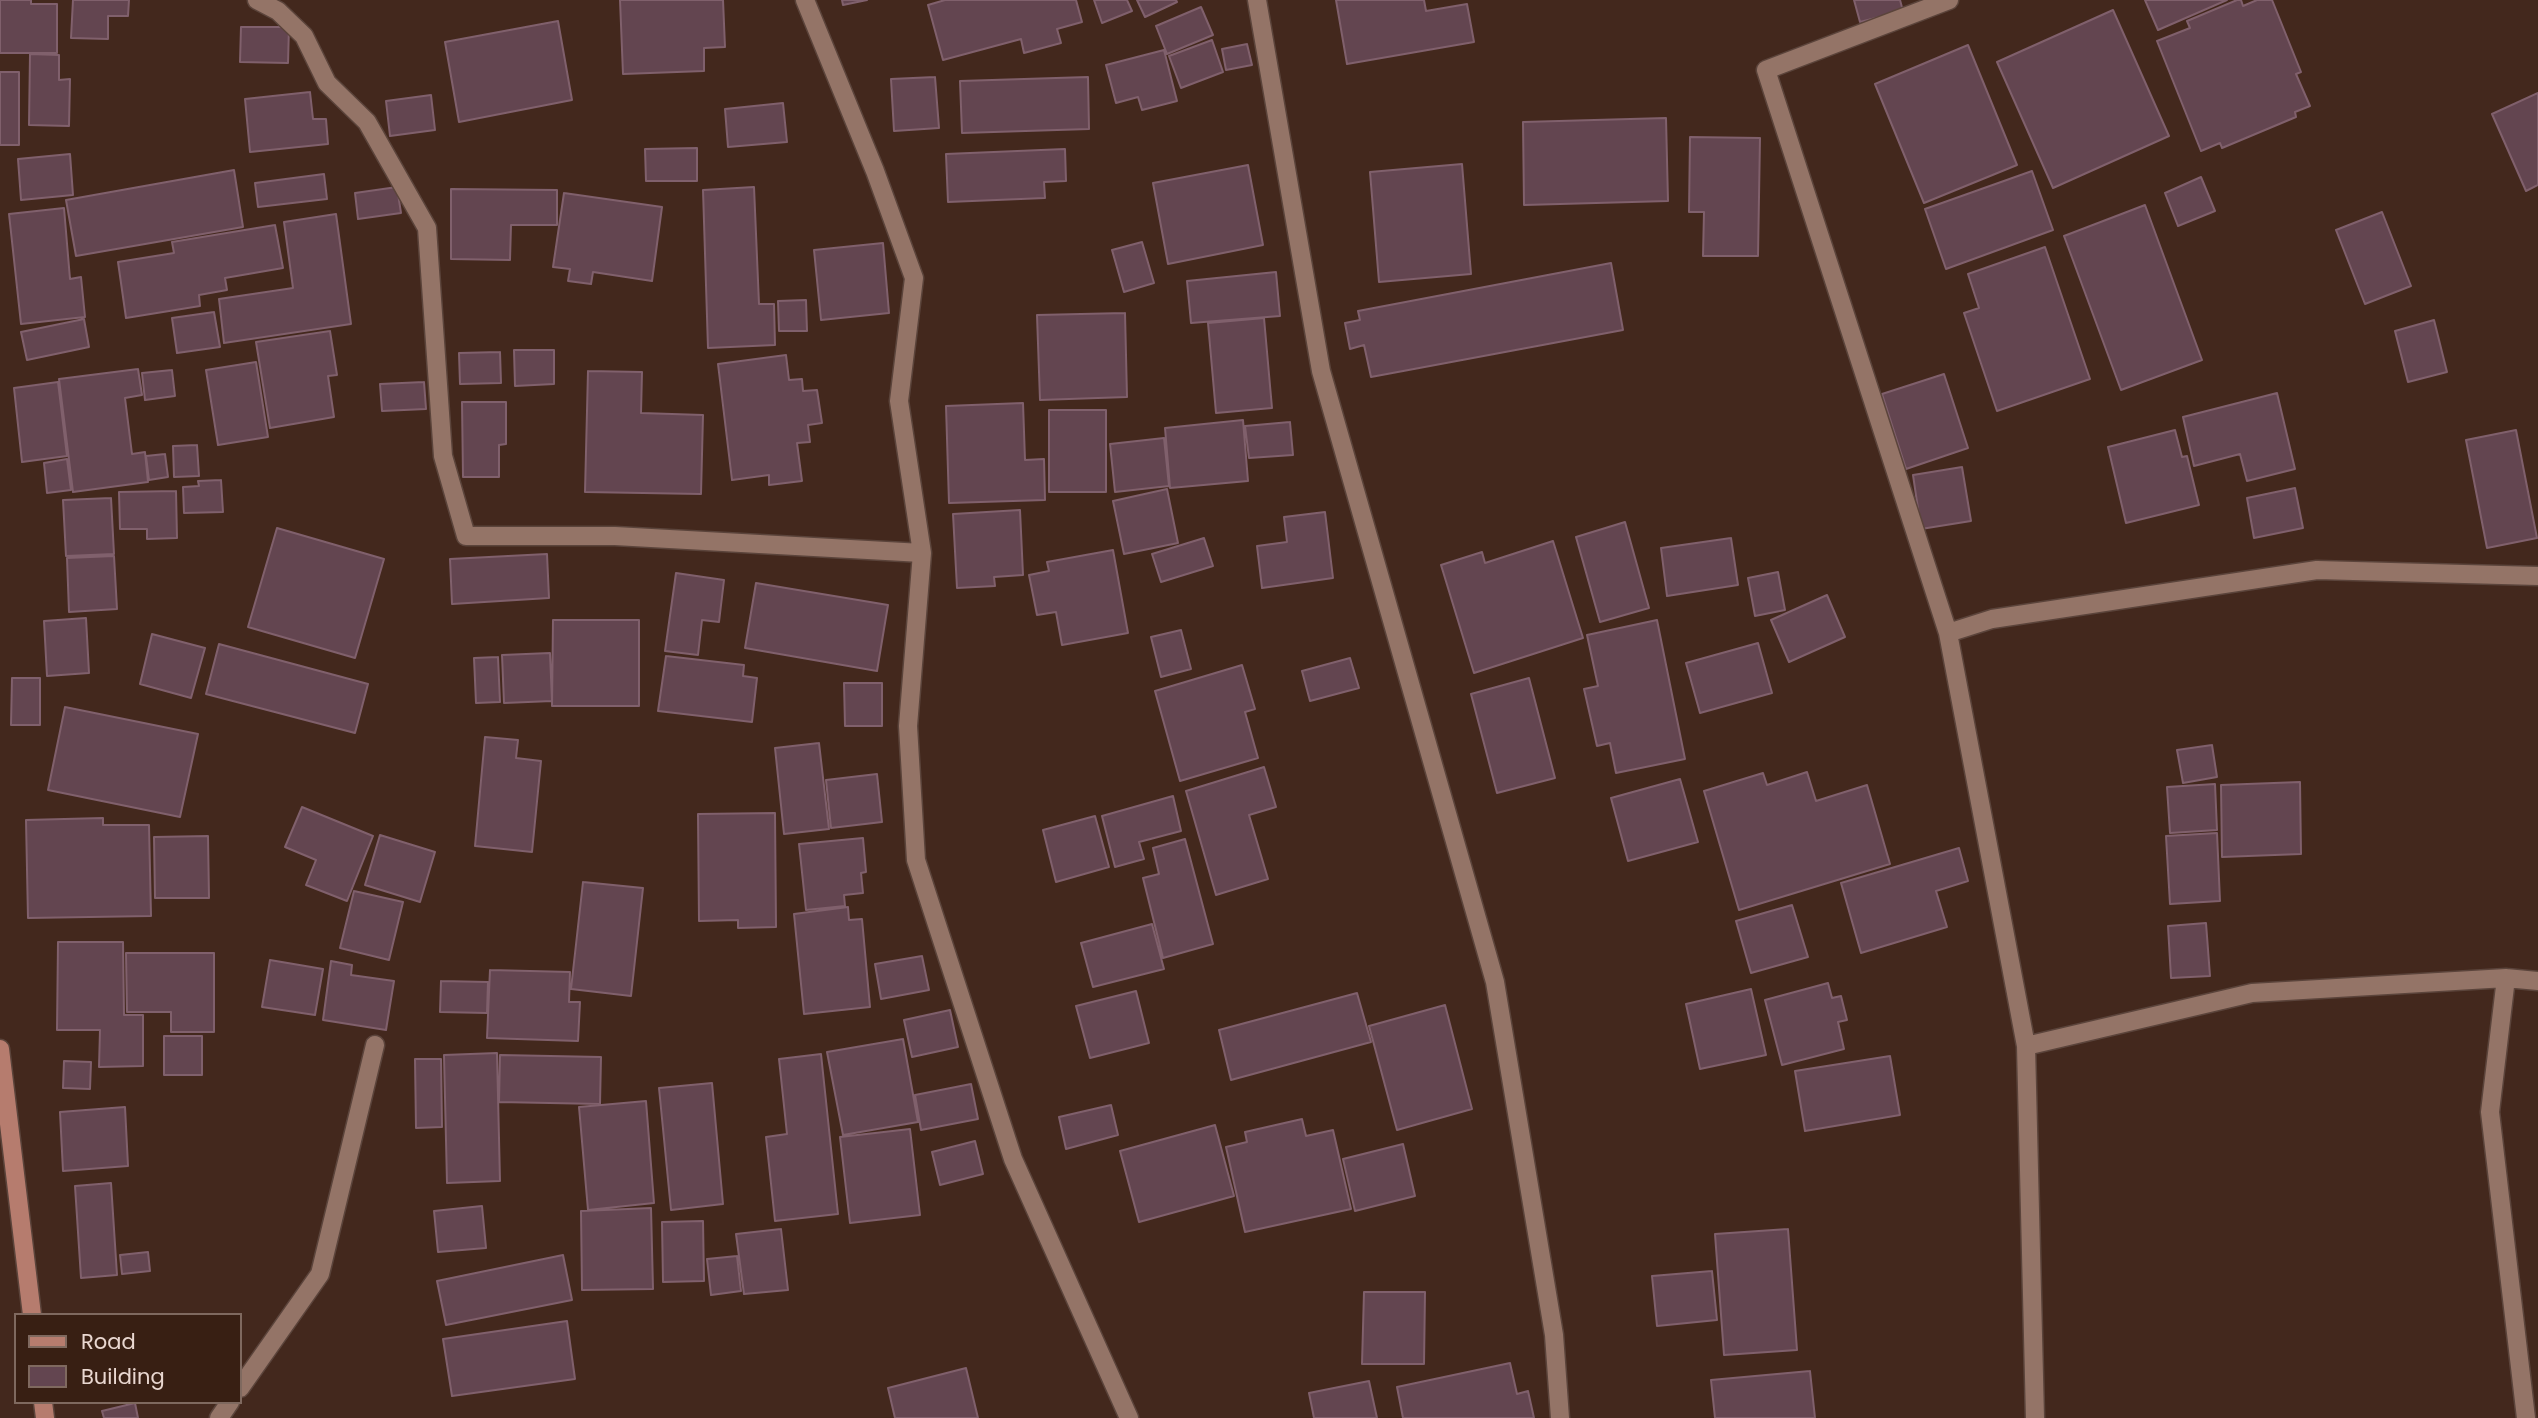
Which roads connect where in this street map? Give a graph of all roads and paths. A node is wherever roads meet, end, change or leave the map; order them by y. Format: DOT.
graph roads {
  1 [pos="257,0"];
  2 [pos="805,0"];
  3 [pos="1257,0"];
  4 [pos="1949,0"];
  5 [pos="922,553"];
  6 [pos="2538,576"];
  7 [pos="1948,633"];
  8 [pos="2506,978"];
  9 [pos="2538,981"];
  10 [pos="375,1045"];
  11 [pos="2026,1046"];
  12 [pos="0,1049"];
  13 [pos="32,1313"];
  14 [pos="242,1385"];
  15 [pos="1129,1418"];
  16 [pos="1560,1418"];
  17 [pos="2035,1418"];
  18 [pos="2526,1418"];
  1 -- 5 [label="street"];
  2 -- 5 [label="street"];
  3 -- 16 [label="street"];
  4 -- 7 [label="street"];
  5 -- 15 [label="street"];
  6 -- 7 [label="street"];
  7 -- 11 [label="street"];
  8 -- 9 [label="street"];
  8 -- 11 [label="street"];
  8 -- 18 [label="street"];
  10 -- 14 [label="street"];
  11 -- 17 [label="street"];
  12 -- 13 [label="main road"];
}
